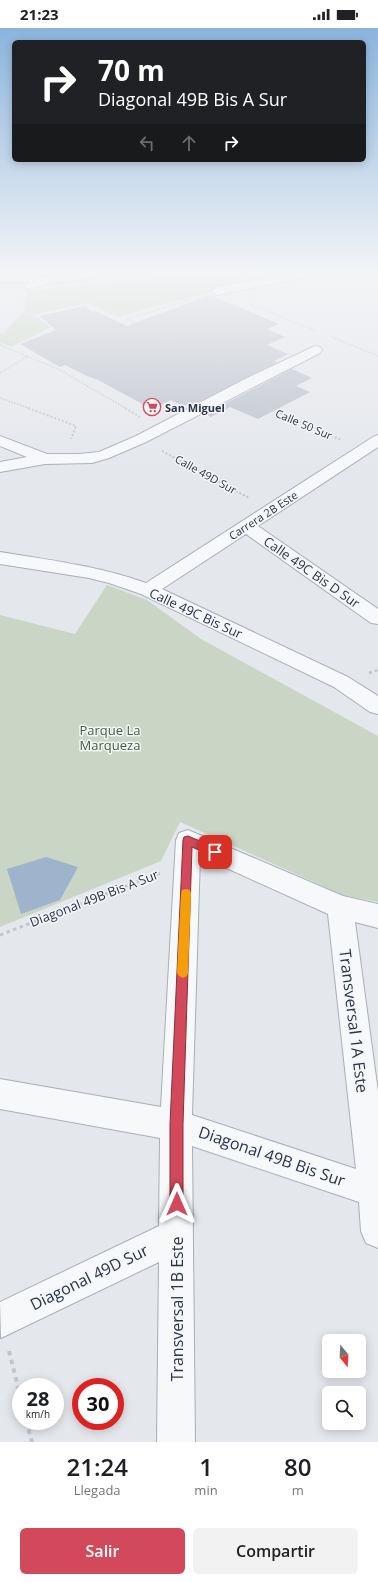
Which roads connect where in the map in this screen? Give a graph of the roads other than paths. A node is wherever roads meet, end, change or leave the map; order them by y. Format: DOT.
graph roads {
  1 [pos="314,350"];
  2 [pos="0,440"];
  3 [pos="378,440"];
  4 [pos="371,453"];
  5 [pos="45,459"];
  6 [pos="0,467"];
  7 [pos="246,526"];
  8 [pos="0,558"];
  9 [pos="148,590"];
  10 [pos="378,618"];
  11 [pos="378,706"];
  12 [pos="340,907"];
  13 [pos="378,916"];
  14 [pos="0,1094"];
  15 [pos="176,1124"];
  16 [pos="377,1192"];
  17 [pos="378,1231"];
  18 [pos="177,1235"];
  19 [pos="1,1320"];
  20 [pos="176,1442"];
  1 -- 5 [label="street"];
  2 -- 5 [label="street"];
  3 -- 4 [label="street, Carrera 2B Este"];
  4 -- 7 [label="street, Carrera 2B Este"];
  5 -- 6 [label="street"];
  7 -- 9 [label="street, Carrera 2B Este"];
  7 -- 10 [label="street, Calle 49C Bis D Sur"];
  8 -- 9 [label="street, Calle 49C Bis Sur"];
  9 -- 11 [label="street, Calle 49C Bis Sur"];
  12 -- 13 [label="street"];
  12 -- 15 [label="street, Transversal 1B Este"];
  12 -- 16 [label="street, Transversal 1A Este"];
  14 -- 15 [label="street, Diagonal 49B Bis Sur"];
  15 -- 16 [label="street, Diagonal 49B Bis Sur"];
  15 -- 18 [label="street, Transversal 1B Este"];
  16 -- 17 [label="street, Transversal 1A Este"];
  18 -- 19 [label="street, Diagonal 49D Sur"];
  18 -- 20 [label="street, Transversal 1B Este"];
}
